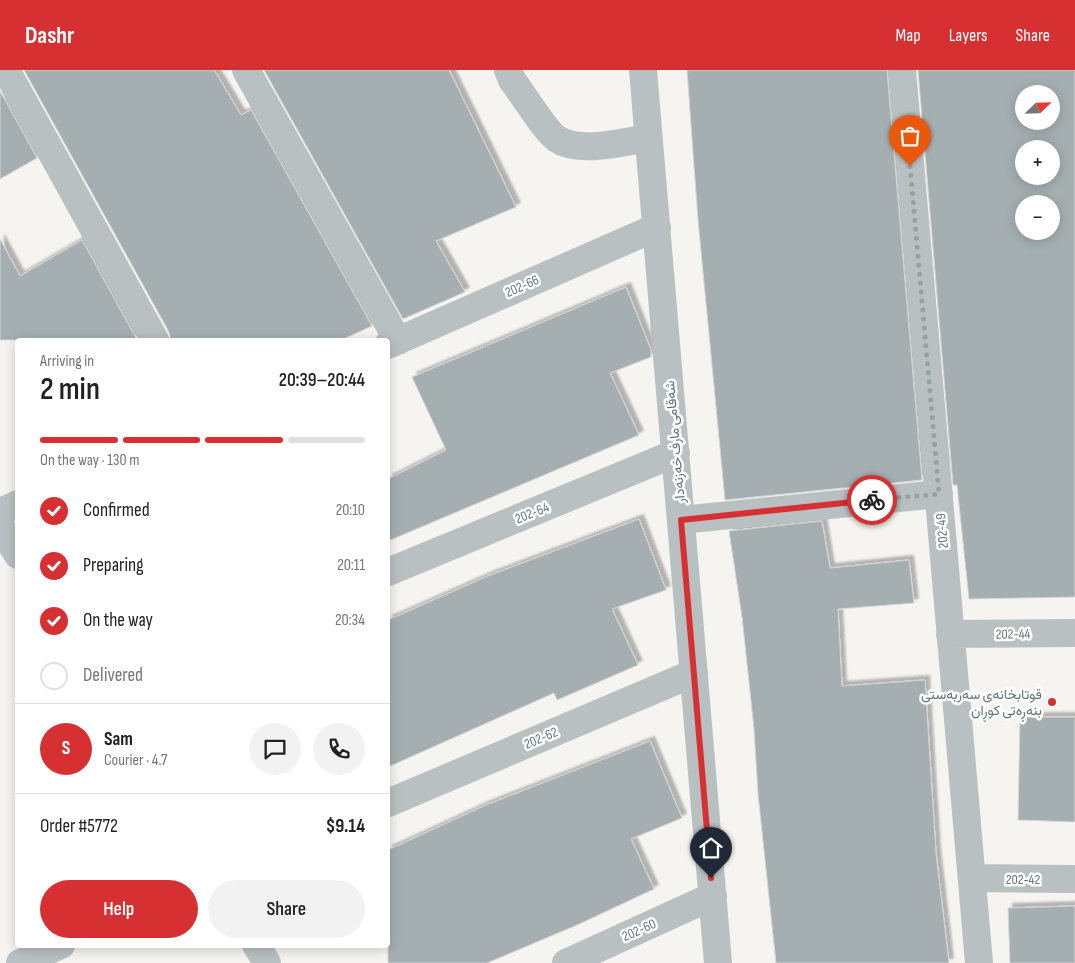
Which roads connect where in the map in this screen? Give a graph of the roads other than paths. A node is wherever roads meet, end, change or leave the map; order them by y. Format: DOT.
graph roads {
  1 [pos="6,70"];
  2 [pos="246,70"];
  3 [pos="508,70"];
  4 [pos="643,70"];
  5 [pos="902,70"];
  6 [pos="648,138"];
  7 [pos="657,227"];
  8 [pos="154,338"];
  9 [pos="393,343"];
  10 [pos="676,453"];
  11 [pos="939,494"];
  12 [pos="15,505"];
  13 [pos="0,512"];
  14 [pos="681,520"];
  15 [pos="0,526"];
  16 [pos="15,550"];
  17 [pos="390,571"];
  18 [pos="1075,632"];
  19 [pos="950,634"];
  20 [pos="694,673"];
  21 [pos="390,802"];
  22 [pos="972,878"];
  23 [pos="1075,879"];
  24 [pos="713,896"];
  25 [pos="54,948"];
  26 [pos="258,948"];
  27 [pos="20,963"];
  28 [pos="267,963"];
  29 [pos="566,963"];
  30 [pos="718,963"];
  31 [pos="979,963"];
  1 -- 8 [label="street"];
  2 -- 9 [label="street"];
  3 -- 6 [label="street"];
  4 -- 6 [label="street, شەقامی مارف خەزنەدار"];
  5 -- 11 [label="street, 202-49"];
  6 -- 7 [label="street, شەقامی مارف خەزنەدار"];
  7 -- 9 [label="street, 202-66"];
  7 -- 10 [label="street, شەقامی مارف خەزنەدار"];
  10 -- 14 [label="street, شەقامی مارف خەزنەدار"];
  10 -- 17 [label="street, 202-64"];
  11 -- 14 [label="street"];
  11 -- 19 [label="street, 202-49"];
  12 -- 13 [label="street"];
  14 -- 20 [label="street, شەقامی مارف خەزنەدار"];
  15 -- 16 [label="street"];
  18 -- 19 [label="street, 202-44"];
  19 -- 22 [label="street, 202-49"];
  20 -- 21 [label="street, 202-62"];
  20 -- 24 [label="street, شەقامی مارف خەزنەدار"];
  22 -- 23 [label="street, 202-42"];
  22 -- 31 [label="street, 202-49"];
  24 -- 29 [label="street, 202-60"];
  24 -- 30 [label="street, شەقامی مارف خەزنەدار"];
  25 -- 27 [label="street"];
  26 -- 28 [label="street"];
}
